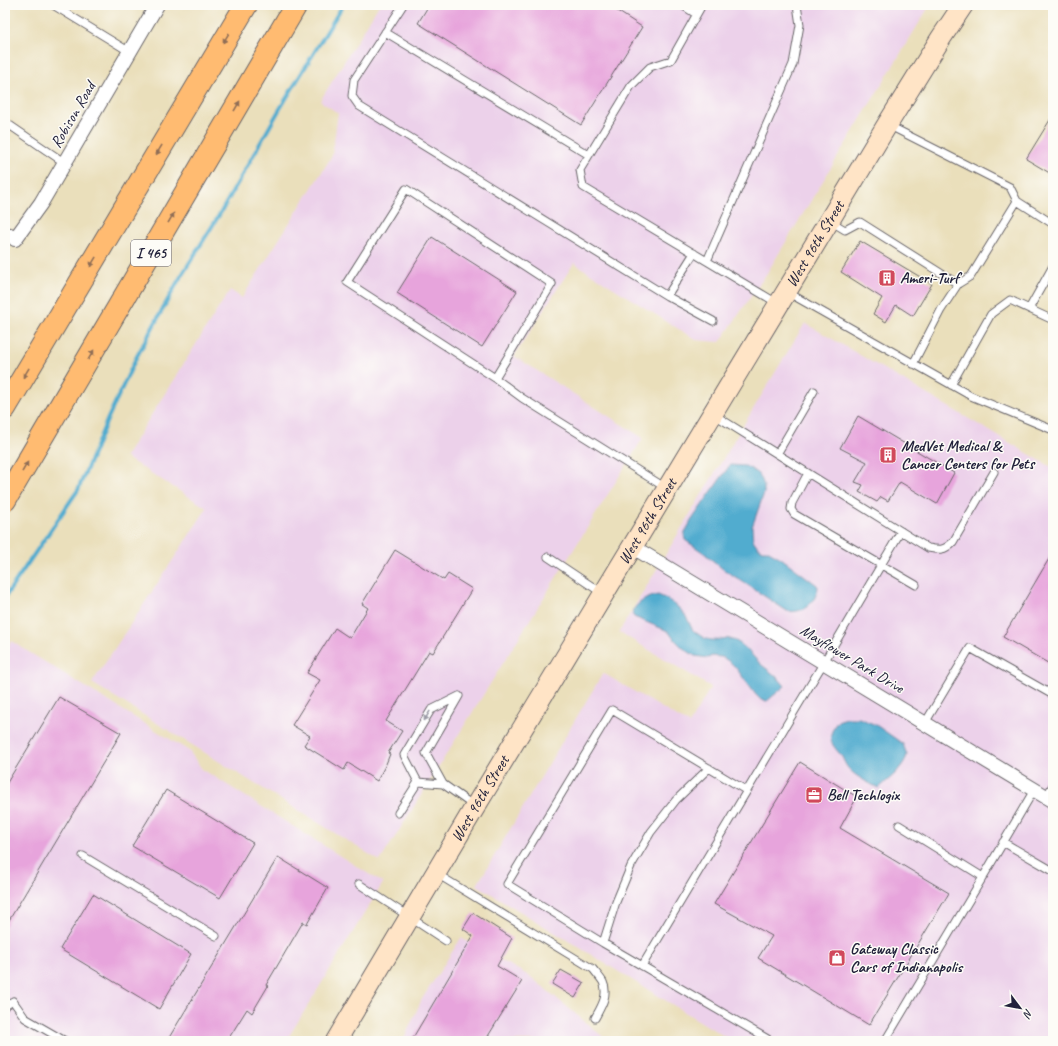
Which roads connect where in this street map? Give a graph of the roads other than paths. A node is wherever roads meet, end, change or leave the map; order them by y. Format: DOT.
graph roads {
  1 [pos="52,5"];
  2 [pos="157,5"];
  3 [pos="246,5"];
  4 [pos="296,5"];
  5 [pos="403,5"];
  6 [pos="682,5"];
  7 [pos="702,5"];
  8 [pos="797,5"];
  9 [pos="963,5"];
  10 [pos="696,14"];
  11 [pos="385,32"];
  12 [pos="130,52"];
  13 [pos="5,122"];
  14 [pos="887,125"];
  15 [pos="589,155"];
  16 [pos="65,163"];
  17 [pos="1017,201"];
  18 [pos="830,221"];
  19 [pos="1053,224"];
  20 [pos="13,235"];
  21 [pos="694,253"];
  22 [pos="707,261"];
  23 [pos="1053,266"];
  24 [pos="958,284"];
  25 [pos="666,296"];
  26 [pos="783,298"];
  27 [pos="1029,309"];
  28 [pos="1053,320"];
  29 [pos="712,321"];
  30 [pos="914,364"];
  31 [pos="495,378"];
  32 [pos="950,385"];
  33 [pos="814,391"];
  34 [pos="5,408"];
  35 [pos="713,414"];
  36 [pos="1053,430"];
  37 [pos="776,454"];
  38 [pos="994,472"];
  39 [pos="808,473"];
  40 [pos="668,489"];
  41 [pos="5,500"];
  42 [pos="901,531"];
  43 [pos="633,547"];
  44 [pos="548,557"];
  45 [pos="881,565"];
  46 [pos="916,585"];
  47 [pos="604,594"];
  48 [pos="824,662"];
  49 [pos="1053,695"];
  50 [pos="925,724"];
  51 [pos="709,768"];
  52 [pos="418,782"];
  53 [pos="443,784"];
  54 [pos="747,790"];
  55 [pos="1046,793"];
  56 [pos="475,807"];
  57 [pos="398,813"];
  58 [pos="899,825"];
  59 [pos="1003,842"];
  60 [pos="83,856"];
  61 [pos="1053,871"];
  62 [pos="436,873"];
  63 [pos="983,877"];
  64 [pos="360,884"];
  65 [pos="409,918"];
  66 [pos="216,936"];
  67 [pos="446,941"];
  68 [pos="603,943"];
  69 [pos="642,966"];
  70 [pos="5,1006"];
  71 [pos="595,1018"];
  72 [pos="65,1041"];
  73 [pos="336,1041"];
  74 [pos="771,1041"];
  75 [pos="885,1041"];
  1 -- 12 [label="lane"];
  2 -- 12 [label="street, Robison Road"];
  3 -- 34 [label="highway, I 465, one-way"];
  41 -- 4 [label="highway, I 465, one-way"];
  5 -- 11 [label="lane"];
  6 -- 10 [label="lane"];
  7 -- 10 [label="lane"];
  8 -- 22 [label="lane"];
  9 -- 14 [label="street, West 96th Street"];
  10 -- 15 [label="lane"];
  11 -- 15 [label="lane"];
  11 -- 25 [label="lane"];
  12 -- 16 [label="street, Robison Road"];
  13 -- 16 [label="lane"];
  14 -- 17 [label="lane"];
  14 -- 18 [label="street, West 96th Street"];
  15 -- 21 [label="lane"];
  16 -- 20 [label="street, Robison Road"];
  17 -- 19 [label="lane"];
  17 -- 24 [label="lane"];
  18 -- 24 [label="lane"];
  18 -- 26 [label="street, West 96th Street"];
  21 -- 22 [label="lane"];
  21 -- 25 [label="lane"];
  22 -- 26 [label="lane"];
  23 -- 27 [label="lane"];
  24 -- 30 [label="lane"];
  25 -- 29 [label="lane"];
  26 -- 30 [label="lane"];
  26 -- 35 [label="street, West 96th Street"];
  27 -- 28 [label="lane"];
  27 -- 32 [label="lane"];
  30 -- 32 [label="lane"];
  31 -- 31 [label="lane"];
  31 -- 40 [label="lane"];
  32 -- 36 [label="lane"];
  33 -- 37 [label="lane"];
  35 -- 37 [label="lane"];
  35 -- 40 [label="street, West 96th Street"];
  37 -- 39 [label="lane"];
  38 -- 42 [label="lane"];
  39 -- 42 [label="lane"];
  39 -- 45 [label="lane"];
  40 -- 43 [label="street, West 96th Street"];
  42 -- 45 [label="lane"];
  43 -- 47 [label="street, West 96th Street"];
  43 -- 48 [label="street, Mayflower Park Drive"];
  44 -- 47 [label="lane"];
  45 -- 46 [label="lane"];
  45 -- 48 [label="lane"];
  47 -- 56 [label="street, West 96th Street"];
  48 -- 50 [label="street, Mayflower Park Drive"];
  48 -- 54 [label="lane"];
  49 -- 50 [label="lane"];
  50 -- 55 [label="street, Mayflower Park Drive"];
  51 -- 54 [label="lane"];
  51 -- 68 [label="lane"];
  51 -- 68 [label="lane"];
  52 -- 53 [label="lane"];
  53 -- 52 [label="lane, one-way"];
  52 -- 57 [label="lane"];
  53 -- 56 [label="lane"];
  54 -- 69 [label="lane"];
  55 -- 59 [label="lane"];
  56 -- 62 [label="street, West 96th Street"];
  58 -- 63 [label="lane"];
  59 -- 61 [label="lane"];
  59 -- 63 [label="lane"];
  60 -- 66 [label="lane"];
  62 -- 65 [label="street, West 96th Street"];
  62 -- 71 [label="lane"];
  63 -- 75 [label="lane"];
  64 -- 65 [label="lane"];
  65 -- 67 [label="lane"];
  65 -- 73 [label="street, West 96th Street"];
  68 -- 69 [label="lane"];
  69 -- 74 [label="lane"];
  70 -- 72 [label="lane"];
}
